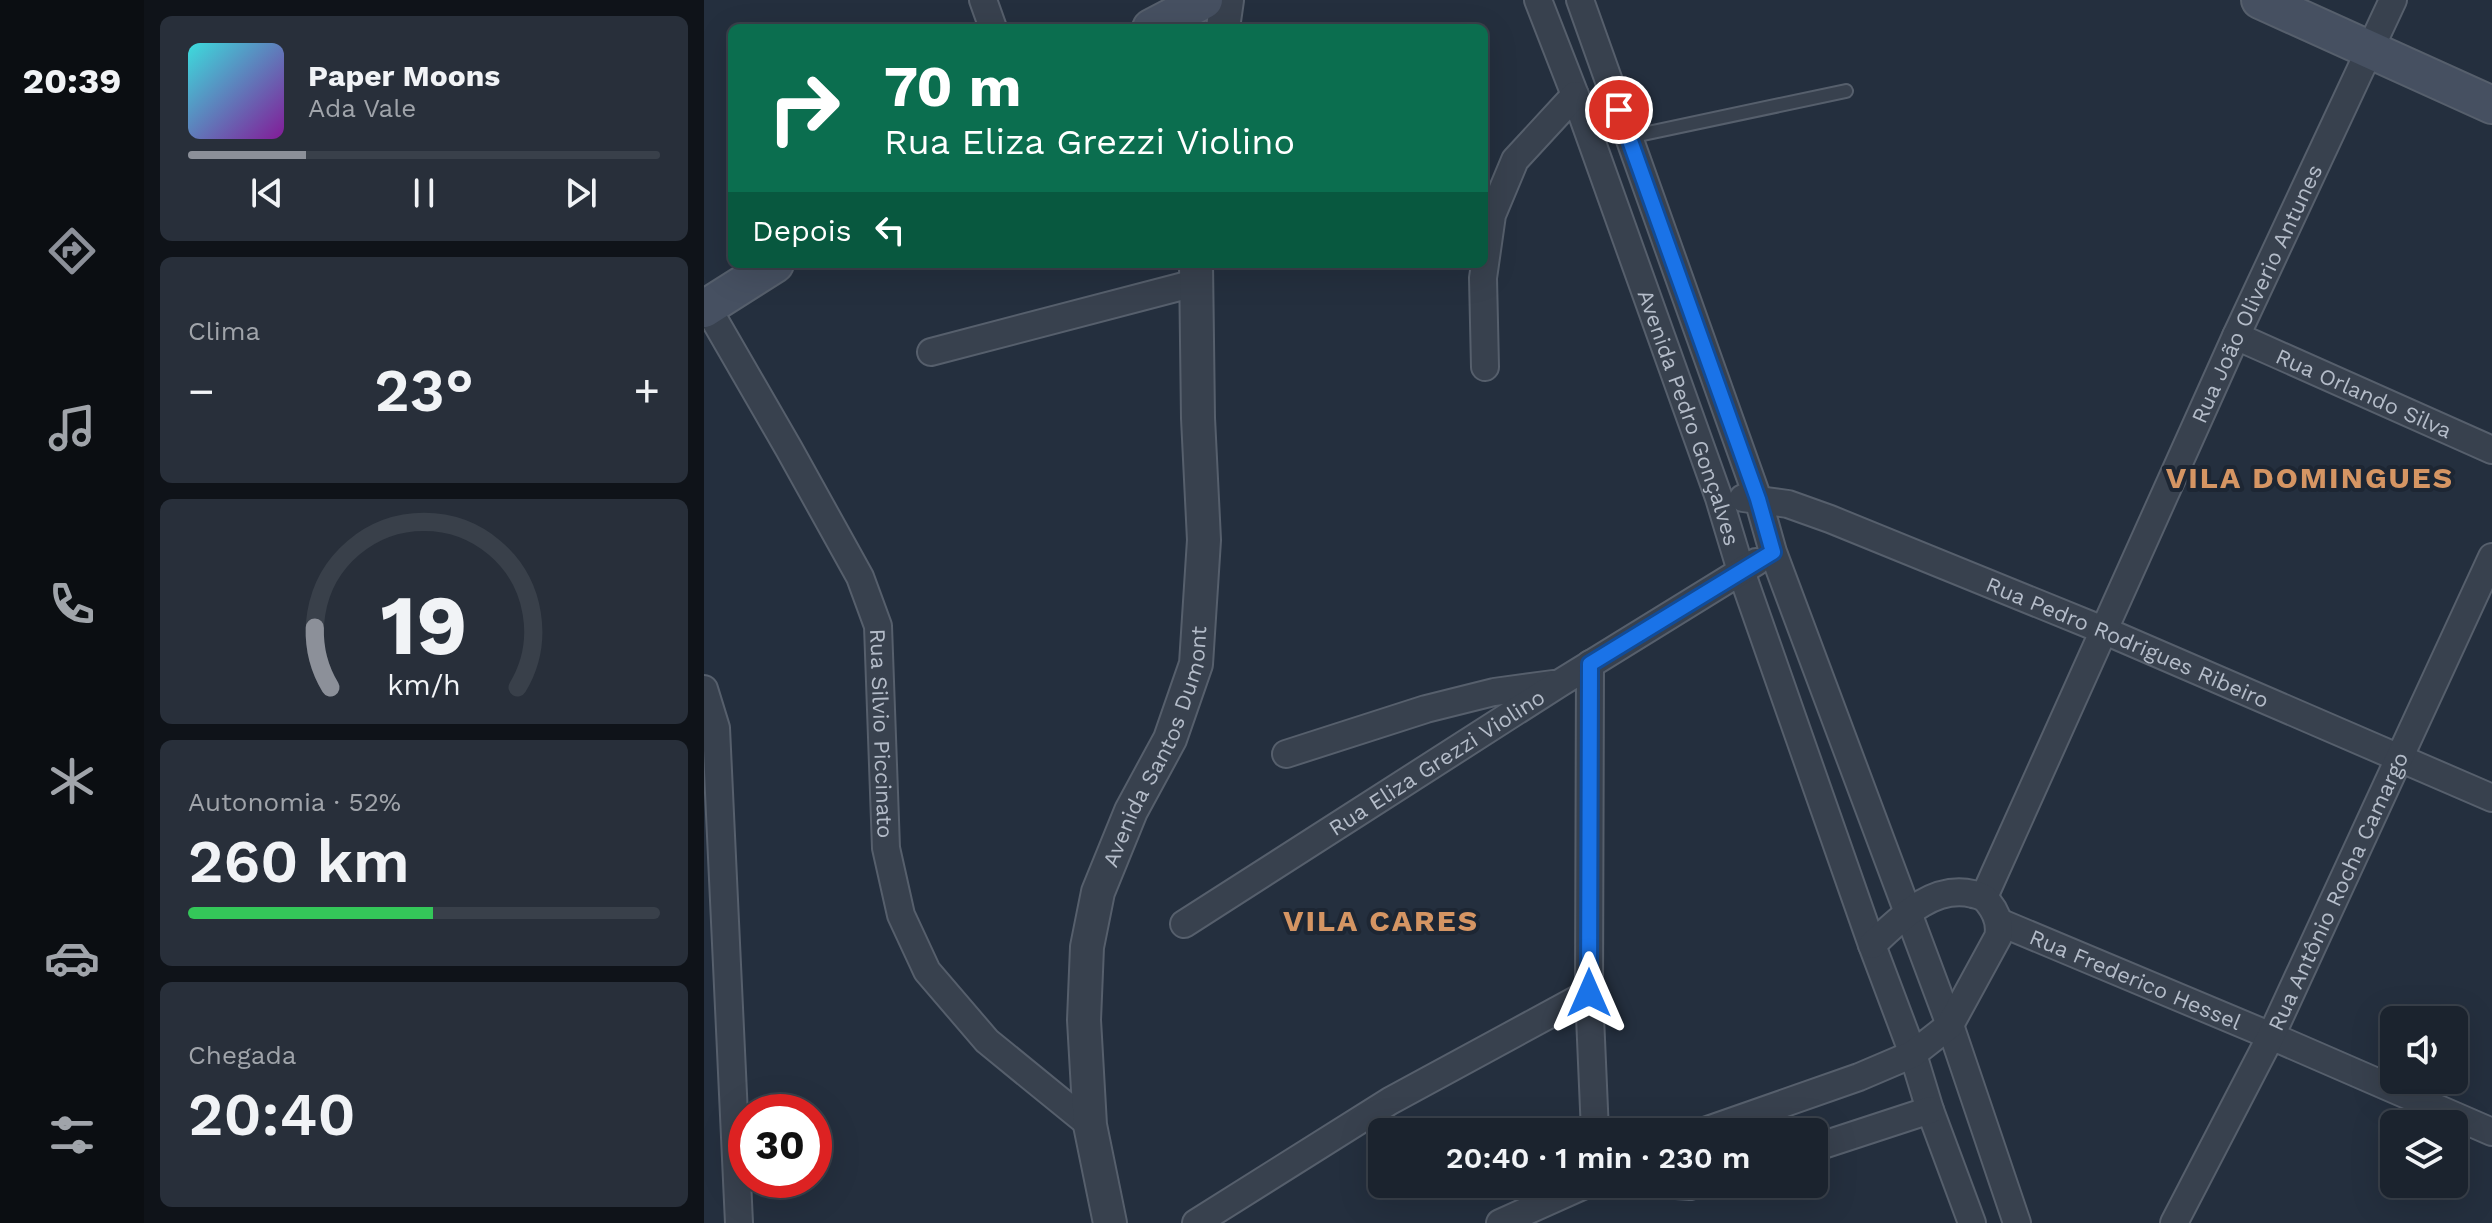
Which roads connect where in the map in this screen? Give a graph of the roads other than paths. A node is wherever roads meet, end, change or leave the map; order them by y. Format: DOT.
graph roads {
  1 [pos="983,0"];
  2 [pos="1204,0"];
  3 [pos="1227,0"];
  4 [pos="1538,0"];
  5 [pos="1580,0"];
  6 [pos="2260,0"];
  7 [pos="2393,0"];
  8 [pos="992,24"];
  9 [pos="1159,24"];
  10 [pos="1224,24"];
  11 [pos="2370,50"];
  12 [pos="1846,91"];
  13 [pos="1575,95"];
  14 [pos="2492,105"];
  15 [pos="1629,137"];
  16 [pos="1488,243"];
  17 [pos="769,268"];
  18 [pos="1484,268"];
  19 [pos="1196,273"];
  20 [pos="705,308"];
  21 [pos="2236,336"];
  22 [pos="931,352"];
  23 [pos="1485,367"];
  24 [pos="2492,450"];
  25 [pos="1719,498"];
  26 [pos="1758,499"];
  27 [pos="1773,552"];
  28 [pos="2492,557"];
  29 [pos="1741,571"];
  30 [pos="2103,630"];
  31 [pos="1590,664"];
  32 [pos="1560,683"];
  33 [pos="704,689"];
  34 [pos="1286,754"];
  35 [pos="2399,758"];
  36 [pos="2492,798"];
  37 [pos="1984,897"];
  38 [pos="1906,913"];
  39 [pos="1999,922"];
  40 [pos="1184,924"];
  41 [pos="1872,945"];
  42 [pos="1589,993"];
  43 [pos="1950,1025"];
  44 [pos="2271,1036"];
  45 [pos="1913,1054"];
  46 [pos="1930,1110"];
  47 [pos="1594,1118"];
  48 [pos="1742,1118"];
  49 [pos="1090,1125"];
  50 [pos="2492,1132"];
  51 [pos="1828,1143"];
  52 [pos="1556,1198"];
  53 [pos="739,1223"];
  54 [pos="1110,1223"];
  55 [pos="1196,1223"];
  56 [pos="1500,1223"];
  57 [pos="1972,1223"];
  58 [pos="2017,1223"];
  59 [pos="2174,1223"];
  1 -- 8 [label="street"];
  2 -- 9 [label="main road"];
  3 -- 10 [label="street"];
  4 -- 13 [label="street, Avenida Pedro Gonçalves"];
  5 -- 15 [label="street, Avenida Pedro Gonçalves"];
  6 -- 11 [label="main road"];
  7 -- 11 [label="street, Rua João Oliverio Antunes"];
  11 -- 14 [label="main road"];
  11 -- 21 [label="street, Rua João Oliverio Antunes"];
  12 -- 15 [label="lane"];
  13 -- 16 [label="street"];
  13 -- 25 [label="street, Avenida Pedro Gonçalves"];
  15 -- 26 [label="street, Avenida Pedro Gonçalves"];
  17 -- 20 [label="main road"];
  18 -- 23 [label="street"];
  19 -- 22 [label="street"];
  19 -- 49 [label="street, Avenida Santos Dumont"];
  20 -- 49 [label="street, Rua Silvio Piccinato"];
  21 -- 24 [label="street, Rua Orlando Silva"];
  21 -- 30 [label="street, Rua João Oliverio Antunes"];
  25 -- 26 [label="street, Rua Pedro Rodrigues Ribeiro"];
  25 -- 29 [label="street, Avenida Pedro Gonçalves"];
  26 -- 27 [label="street, Avenida Pedro Gonçalves"];
  26 -- 30 [label="street, Rua Pedro Rodrigues Ribeiro"];
  27 -- 29 [label="street, Rua Eliza Grezzi Violino"];
  27 -- 38 [label="street, Avenida Pedro Gonçalves"];
  28 -- 35 [label="street, Rua Antônio Rocha Camargo"];
  29 -- 31 [label="street, Rua Eliza Grezzi Violino"];
  29 -- 41 [label="street, Avenida Pedro Gonçalves"];
  30 -- 35 [label="street, Rua Pedro Rodrigues Ribeiro"];
  30 -- 37 [label="street, Rua João Oliverio Antunes"];
  31 -- 32 [label="street, Rua Eliza Grezzi Violino"];
  31 -- 42 [label="street"];
  32 -- 34 [label="street"];
  32 -- 40 [label="street, Rua Eliza Grezzi Violino"];
  33 -- 53 [label="street"];
  35 -- 36 [label="street, Rua Pedro Rodrigues Ribeiro"];
  35 -- 44 [label="street, Rua Antônio Rocha Camargo"];
  37 -- 38 [label="street"];
  37 -- 39 [label="street"];
  38 -- 41 [label="street"];
  38 -- 43 [label="street, Avenida Pedro Gonçalves"];
  39 -- 43 [label="street"];
  39 -- 44 [label="street, Rua Frederico Hessel"];
  41 -- 45 [label="street, Avenida Pedro Gonçalves"];
  42 -- 47 [label="street"];
  42 -- 55 [label="street"];
  43 -- 45 [label="street"];
  43 -- 58 [label="street, Avenida Pedro Gonçalves"];
  44 -- 50 [label="street, Rua Frederico Hessel"];
  44 -- 59 [label="street, Rua Antônio Rocha Camargo"];
  45 -- 46 [label="street, Avenida Pedro Gonçalves"];
  45 -- 48 [label="street"];
  46 -- 51 [label="street"];
  46 -- 57 [label="street, Avenida Pedro Gonçalves"];
  49 -- 54 [label="street, Avenida Santos Dumont"];
  52 -- 56 [label="street"];
}
